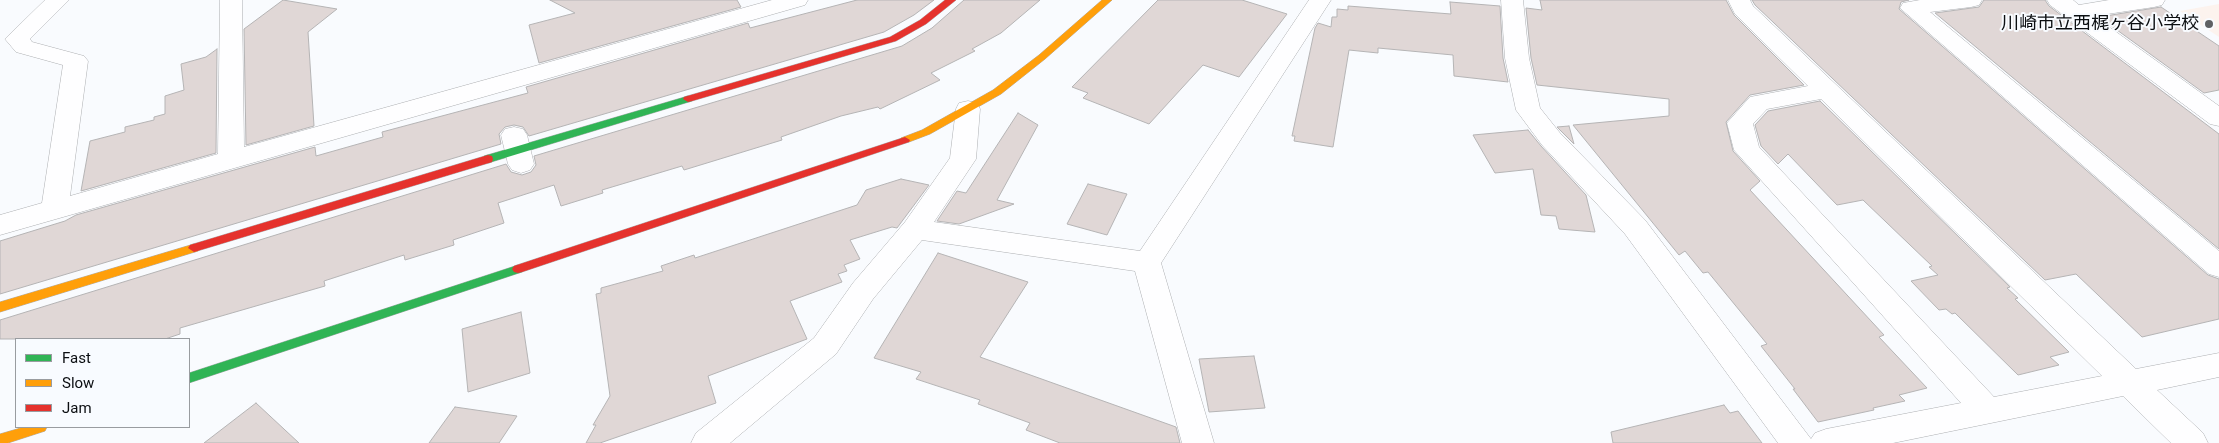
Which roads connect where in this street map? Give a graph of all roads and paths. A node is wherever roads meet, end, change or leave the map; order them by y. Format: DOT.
graph roads {
  1 [pos="58,0"];
  2 [pos="231,0"];
  3 [pos="797,0"];
  4 [pos="951,0"];
  5 [pos="1107,0"];
  6 [pos="1320,0"];
  7 [pos="1512,0"];
  8 [pos="1739,0"];
  9 [pos="1971,0"];
  10 [pos="2154,0"];
  11 [pos="2066,6"];
  12 [pos="1828,90"];
  13 [pos="968,109"];
  14 [pos="2219,118"];
  15 [pos="231,160"];
  16 [pos="55,209"];
  17 [pos="0,225"];
  18 [pos="915,229"];
  19 [pos="1147,262"];
  20 [pos="2219,267"];
  21 [pos="0,307"];
  22 [pos="2219,365"];
  23 [pos="190,378"];
  24 [pos="2130,382"];
  25 [pos="1988,411"];
  26 [pos="37,428"];
  27 [pos="0,440"];
  28 [pos="707,443"];
  29 [pos="1198,443"];
  30 [pos="1798,443"];
  31 [pos="1826,443"];
  32 [pos="2192,443"];
  1 -- 16 [label="street"];
  2 -- 15 [label="street"];
  3 -- 15 [label="street"];
  4 -- 21 [label="street"];
  5 -- 13 [label="street"];
  6 -- 19 [label="street"];
  7 -- 30 [label="street"];
  8 -- 12 [label="street"];
  9 -- 20 [label="street"];
  10 -- 11 [label="street"];
  11 -- 14 [label="street"];
  12 -- 24 [label="street"];
  12 -- 25 [label="street"];
  13 -- 18 [label="street"];
  13 -- 23 [label="street"];
  15 -- 16 [label="street"];
  16 -- 17 [label="street"];
  18 -- 19 [label="street"];
  18 -- 28 [label="street"];
  19 -- 29 [label="street"];
  22 -- 24 [label="street"];
  24 -- 25 [label="street"];
  24 -- 32 [label="street"];
  25 -- 31 [label="street"];
  26 -- 27 [label="street"];
}
